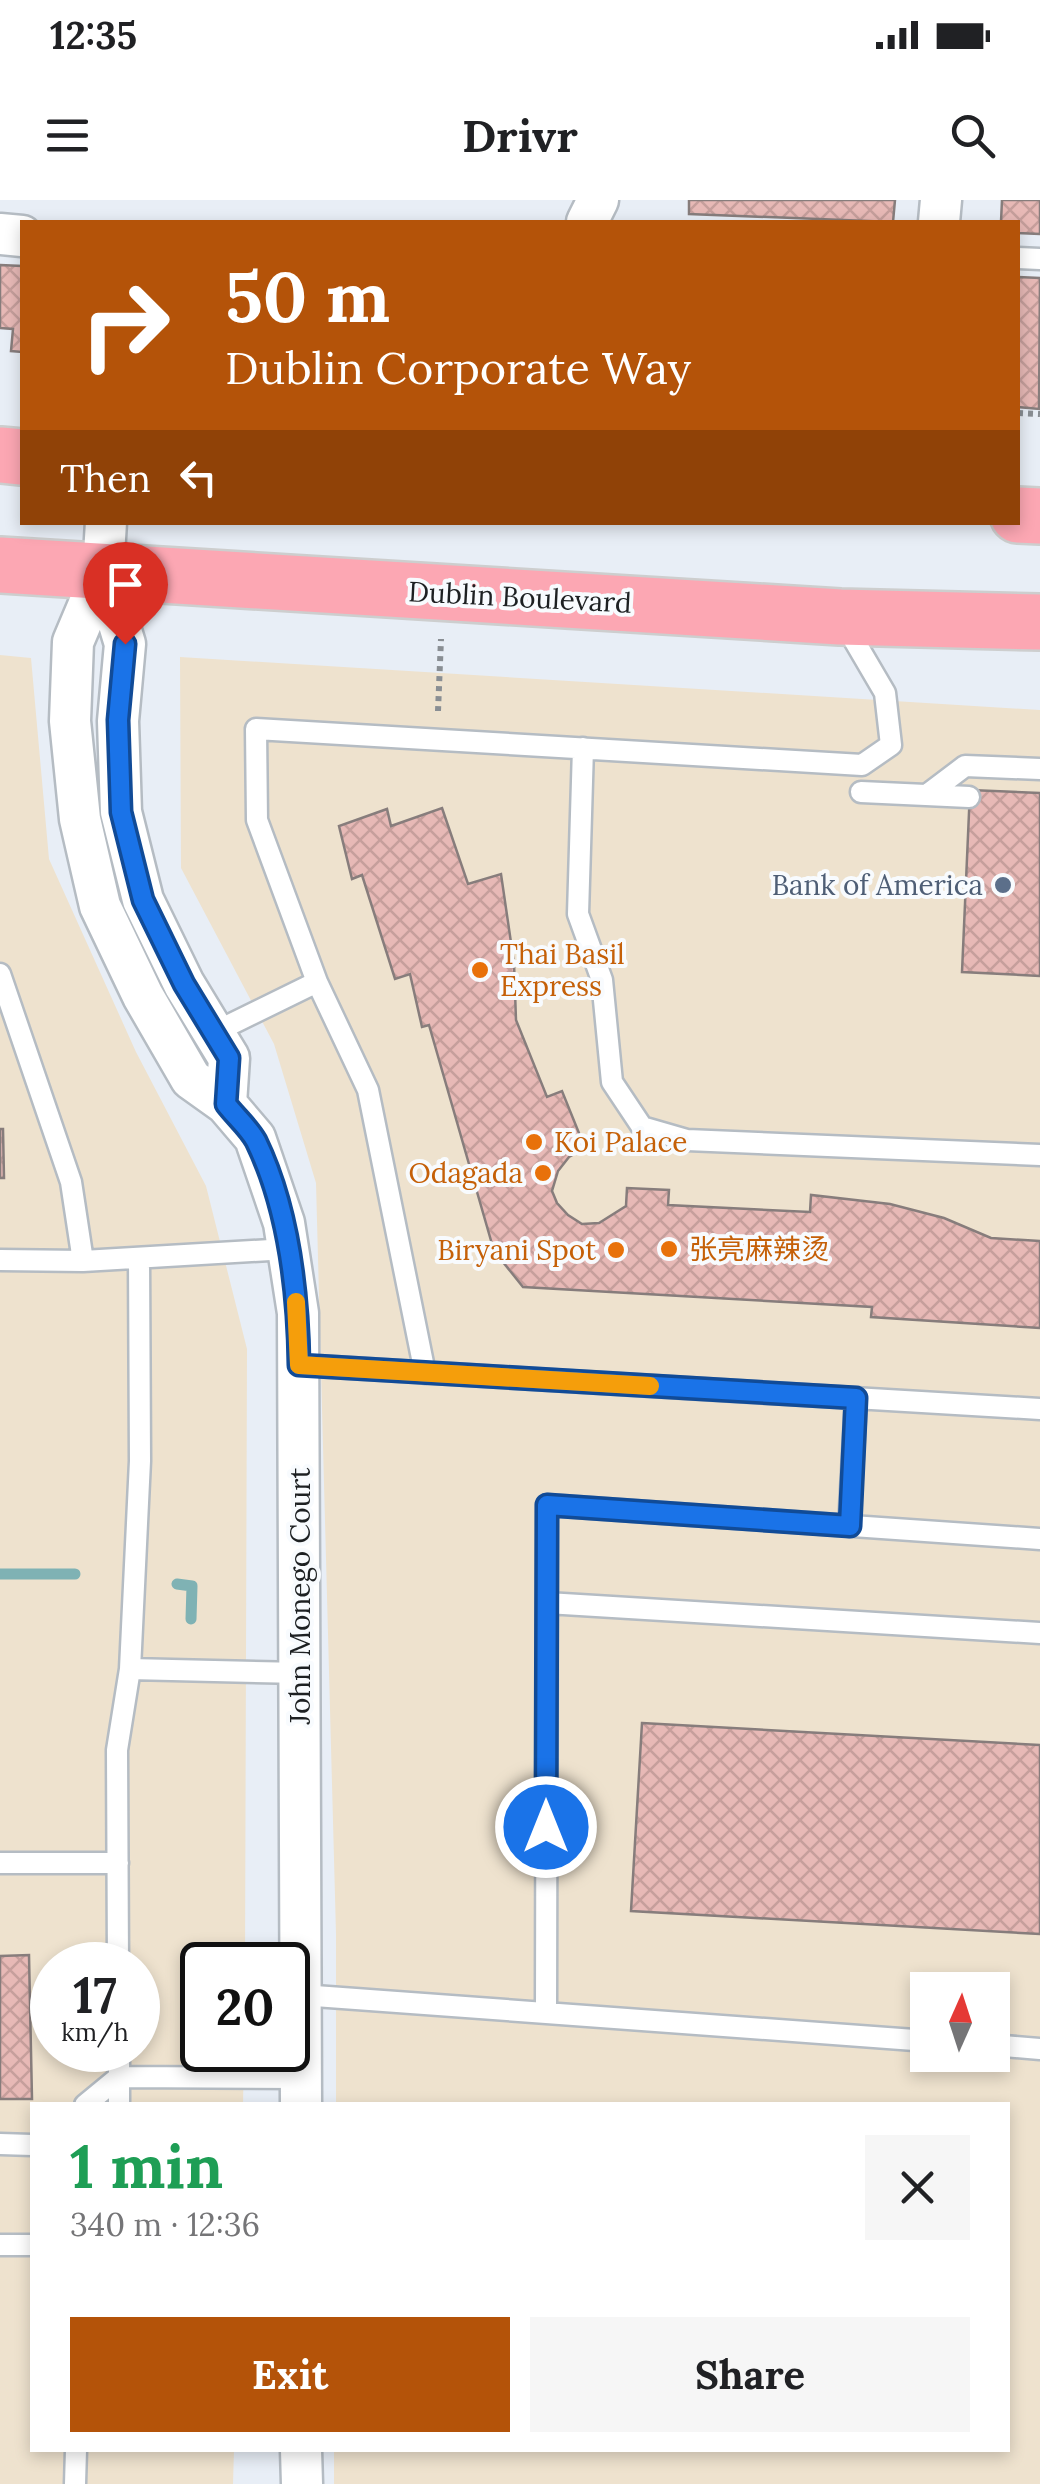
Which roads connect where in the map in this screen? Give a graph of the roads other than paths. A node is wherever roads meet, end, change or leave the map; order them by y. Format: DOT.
graph roads {
  1 [pos="104,547"];
  2 [pos="0,565"];
  3 [pos="840,617"];
  4 [pos="1040,622"];
  5 [pos="583,748"];
  6 [pos="1040,769"];
  7 [pos="861,792"];
  8 [pos="928,794"];
  9 [pos="970,796"];
  10 [pos="0,974"];
  11 [pos="318,982"];
  12 [pos="215,1032"];
  13 [pos="226,1104"];
  14 [pos="1040,1154"];
  15 [pos="287,1249"];
  16 [pos="138,1258"];
  17 [pos="0,1260"];
  18 [pos="83,1261"];
  19 [pos="299,1365"];
  20 [pos="425,1373"];
  21 [pos="856,1398"];
  22 [pos="1040,1410"];
  23 [pos="850,1526"];
  24 [pos="1040,1539"];
  25 [pos="547,1603"];
  26 [pos="1040,1633"];
  27 [pos="130,1669"];
  28 [pos="300,1673"];
  29 [pos="0,1863"];
  30 [pos="118,1863"];
  31 [pos="118,1942"];
  32 [pos="301,1942"];
  33 [pos="310,1996"];
  34 [pos="546,2013"];
  35 [pos="910,2040"];
  36 [pos="1010,2047"];
  37 [pos="1040,2049"];
  38 [pos="119,2072"];
  39 [pos="119,2076"];
  40 [pos="301,2092"];
  41 [pos="89,2102"];
  42 [pos="119,2102"];
  43 [pos="0,2144"];
  44 [pos="30,2145"];
  45 [pos="0,2245"];
  46 [pos="30,2245"];
  47 [pos="76,2452"];
  48 [pos="302,2452"];
  49 [pos="75,2484"];
  50 [pos="302,2484"];
  1 -- 2 [label="main road, Dublin Boulevard"];
  1 -- 3 [label="main road, Dublin Boulevard"];
  1 -- 12 [label="street"];
  1 -- 13 [label="street, John Monego Court"];
  3 -- 4 [label="main road, Dublin Boulevard"];
  3 -- 5 [label="lane"];
  5 -- 11 [label="lane"];
  5 -- 14 [label="lane"];
  6 -- 8 [label="lane"];
  7 -- 8 [label="lane"];
  8 -- 9 [label="lane"];
  10 -- 18 [label="lane"];
  11 -- 12 [label="lane"];
  11 -- 20 [label="lane"];
  12 -- 13 [label="street"];
  13 -- 15 [label="street, John Monego Court"];
  15 -- 16 [label="lane"];
  15 -- 19 [label="street, John Monego Court"];
  16 -- 18 [label="lane"];
  16 -- 27 [label="lane"];
  17 -- 18 [label="lane"];
  19 -- 20 [label="lane"];
  19 -- 28 [label="street, John Monego Court"];
  20 -- 21 [label="lane"];
  21 -- 22 [label="lane"];
  21 -- 23 [label="lane"];
  23 -- 24 [label="lane"];
  23 -- 25 [label="lane"];
  25 -- 26 [label="lane"];
  25 -- 34 [label="lane"];
  27 -- 28 [label="lane"];
  27 -- 30 [label="lane"];
  28 -- 32 [label="street, John Monego Court"];
  29 -- 30 [label="lane"];
  30 -- 31 [label="lane"];
  33 -- 34 [label="lane"];
  34 -- 35 [label="lane"];
  36 -- 37 [label="lane"];
  38 -- 39 [label="lane"];
  39 -- 40 [label="lane"];
  39 -- 41 [label="lane"];
  39 -- 42 [label="lane"];
  43 -- 44 [label="lane"];
  45 -- 46 [label="lane"];
  47 -- 49 [label="lane"];
  48 -- 50 [label="street"];
}
